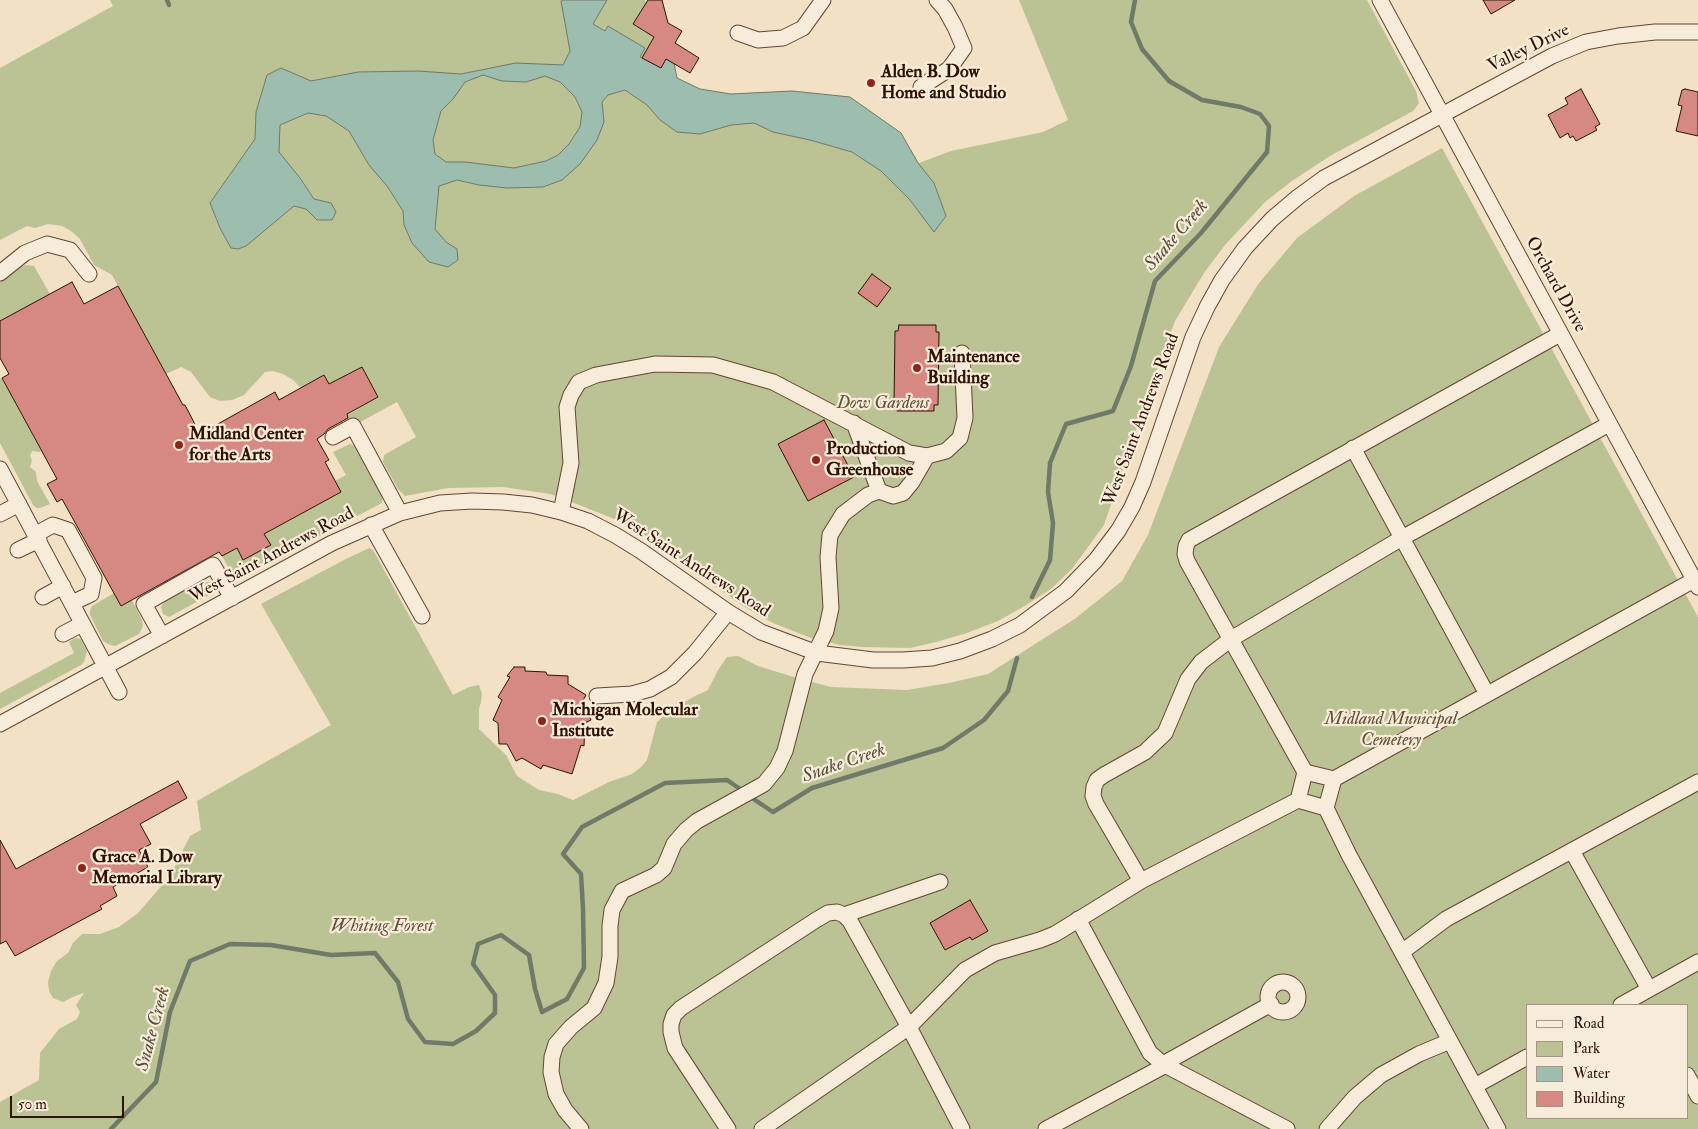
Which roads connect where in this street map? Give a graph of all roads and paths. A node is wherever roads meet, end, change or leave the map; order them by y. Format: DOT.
graph roads {
  1 [pos="823,0"];
  2 [pos="937,0"];
  3 [pos="1380,0"];
  4 [pos="1698,32"];
  5 [pos="738,33"];
  6 [pos="921,87"];
  7 [pos="1441,114"];
  8 [pos="0,273"];
  9 [pos="89,274"];
  10 [pos="1560,334"];
  11 [pos="962,353"];
  12 [pos="854,423"];
  13 [pos="1609,424"];
  14 [pos="333,437"];
  15 [pos="1353,448"];
  16 [pos="927,456"];
  17 [pos="0,469"];
  18 [pos="879,490"];
  19 [pos="19,504"];
  20 [pos="561,512"];
  21 [pos="400,513"];
  22 [pos="0,514"];
  23 [pos="371,525"];
  24 [pos="37,537"];
  25 [pos="1402,538"];
  26 [pos="18,550"];
  27 [pos="1696,584"];
  28 [pos="63,586"];
  29 [pos="43,597"];
  30 [pos="232,598"];
  31 [pos="72,603"];
  32 [pos="728,612"];
  33 [pos="422,616"];
  34 [pos="82,624"];
  35 [pos="63,634"];
  36 [pos="162,636"];
  37 [pos="1231,639"];
  38 [pos="817,653"];
  39 [pos="105,667"];
  40 [pos="119,692"];
  41 [pos="1487,694"];
  42 [pos="597,696"];
  43 [pos="0,724"];
  44 [pos="1305,772"];
  45 [pos="1334,779"];
  46 [pos="1698,782"];
  47 [pos="1298,800"];
  48 [pos="1326,808"];
  49 [pos="1572,851"];
  50 [pos="1141,881"];
  51 [pos="940,882"];
  52 [pos="844,915"];
  53 [pos="1078,919"];
  54 [pos="1402,952"];
  55 [pos="1698,962"];
  56 [pos="1647,996"];
  57 [pos="1271,1004"];
  58 [pos="1624,1004"];
  59 [pos="909,1028"];
  60 [pos="1450,1041"];
  61 [pos="1526,1058"];
  62 [pos="1165,1064"];
  63 [pos="1688,1077"];
  64 [pos="1475,1086"];
  65 [pos="1698,1096"];
  66 [pos="581,1129"];
  67 [pos="728,1129"];
  68 [pos="762,1129"];
  69 [pos="962,1129"];
  70 [pos="1046,1129"];
  71 [pos="1287,1129"];
  72 [pos="1328,1129"];
  73 [pos="1498,1129"];
  1 -- 5 [label="street"];
  2 -- 6 [label="street"];
  3 -- 7 [label="street, Orchard Drive"];
  4 -- 7 [label="street, Valley Drive"];
  7 -- 10 [label="street, Orchard Drive"];
  7 -- 38 [label="street, West Saint Andrews Road"];
  8 -- 9 [label="street"];
  10 -- 13 [label="street, Orchard Drive"];
  10 -- 15 [label="street"];
  11 -- 16 [label="street"];
  12 -- 16 [label="street"];
  12 -- 18 [label="street"];
  12 -- 20 [label="street"];
  13 -- 25 [label="street"];
  13 -- 27 [label="street, Orchard Drive"];
  14 -- 21 [label="street"];
  15 -- 25 [label="street"];
  15 -- 37 [label="street"];
  16 -- 18 [label="street"];
  17 -- 19 [label="street"];
  18 -- 38 [label="street"];
  19 -- 22 [label="street"];
  19 -- 24 [label="street"];
  20 -- 21 [label="street, West Saint Andrews Road"];
  20 -- 32 [label="street, West Saint Andrews Road"];
  21 -- 23 [label="street, West Saint Andrews Road"];
  23 -- 30 [label="street, West Saint Andrews Road"];
  23 -- 33 [label="street"];
  24 -- 26 [label="street"];
  24 -- 28 [label="street"];
  24 -- 31 [label="street"];
  25 -- 37 [label="street"];
  25 -- 41 [label="street"];
  27 -- 41 [label="street"];
  28 -- 29 [label="street"];
  28 -- 31 [label="street"];
  30 -- 36 [label="street, West Saint Andrews Road"];
  30 -- 36 [label="street"];
  31 -- 34 [label="street"];
  32 -- 38 [label="street, West Saint Andrews Road"];
  32 -- 42 [label="street"];
  34 -- 35 [label="street"];
  34 -- 39 [label="street"];
  36 -- 39 [label="street, West Saint Andrews Road"];
  37 -- 44 [label="street"];
  37 -- 50 [label="street"];
  38 -- 66 [label="street"];
  39 -- 40 [label="street"];
  39 -- 43 [label="street, West Saint Andrews Road"];
  41 -- 45 [label="street"];
  44 -- 45 [label="street"];
  44 -- 47 [label="street"];
  45 -- 48 [label="street"];
  46 -- 49 [label="street"];
  47 -- 48 [label="street"];
  47 -- 50 [label="street"];
  48 -- 54 [label="street"];
  49 -- 54 [label="street"];
  49 -- 56 [label="street"];
  50 -- 53 [label="street"];
  51 -- 52 [label="street"];
  52 -- 59 [label="street"];
  52 -- 67 [label="street"];
  53 -- 59 [label="street"];
  53 -- 62 [label="street"];
  54 -- 60 [label="street"];
  55 -- 56 [label="street"];
  56 -- 58 [label="street"];
  57 -- 62 [label="street"];
  59 -- 68 [label="street"];
  59 -- 69 [label="street"];
  60 -- 64 [label="street"];
  60 -- 72 [label="street"];
  61 -- 64 [label="street"];
  62 -- 70 [label="street"];
  62 -- 71 [label="street"];
  63 -- 65 [label="street"];
  64 -- 73 [label="street"];
}
